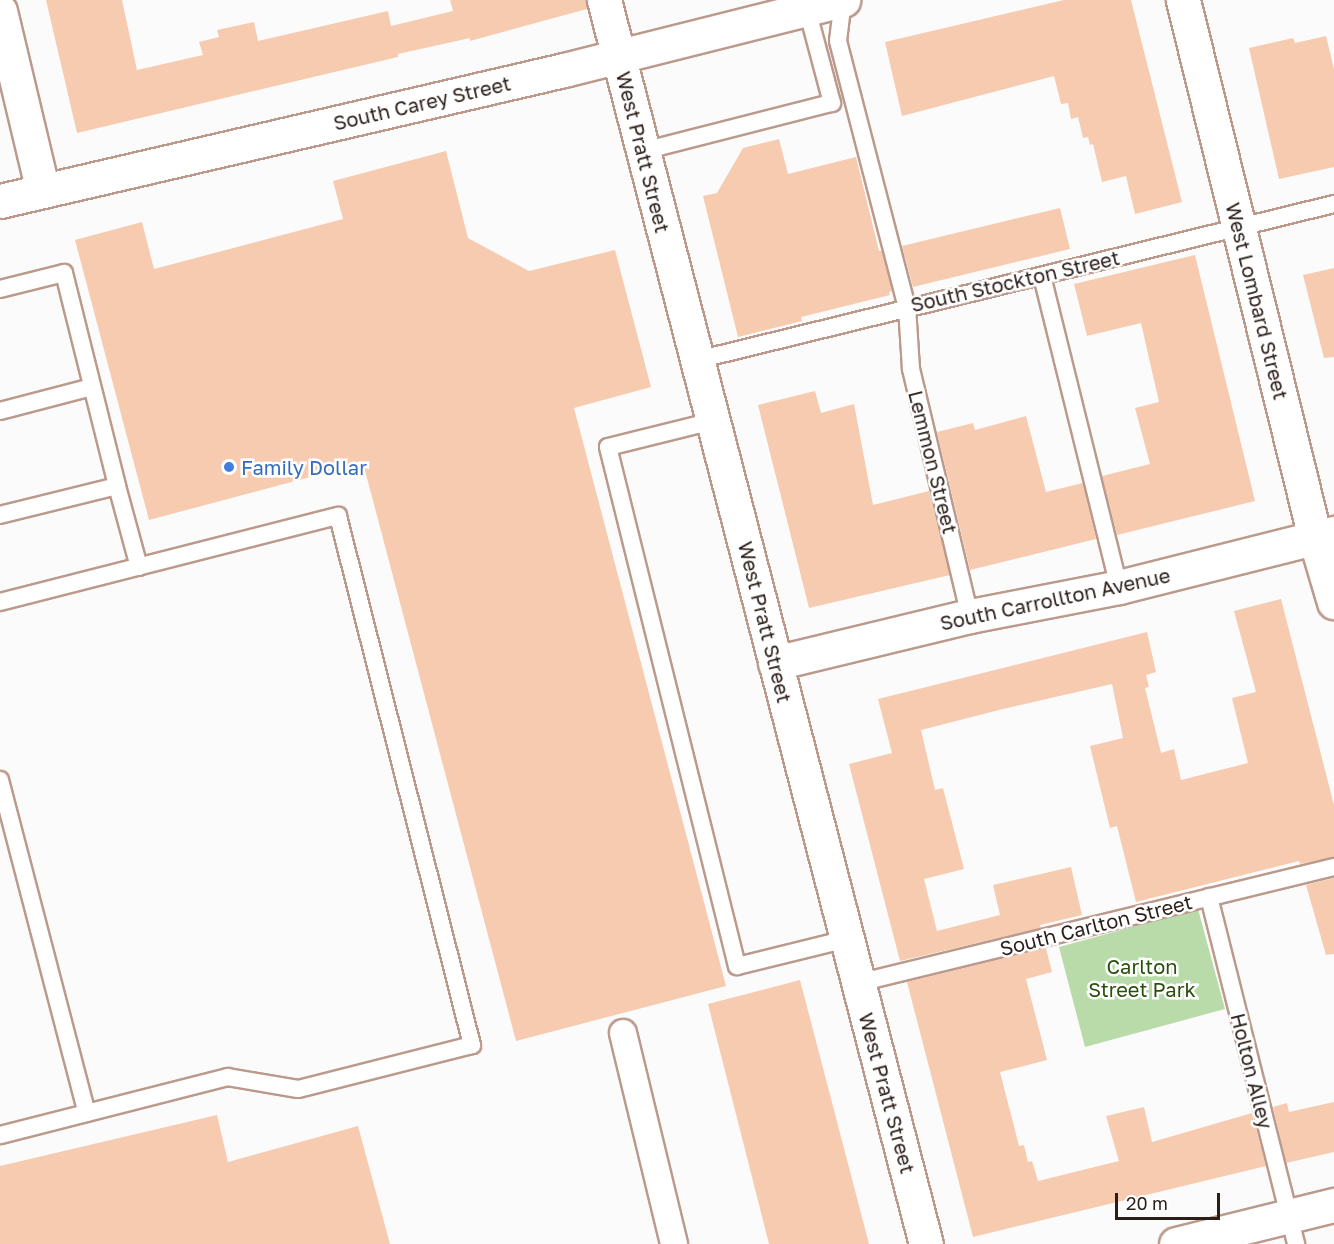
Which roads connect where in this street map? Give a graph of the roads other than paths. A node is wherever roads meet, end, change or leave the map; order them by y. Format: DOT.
graph roads {
  1 [pos="604,0"];
  2 [pos="843,0"];
  3 [pos="1183,0"];
  4 [pos="807,9"];
  5 [pos="0,11"];
  6 [pos="618,56"];
  7 [pos="643,151"];
  8 [pos="43,191"];
  9 [pos="0,201"];
  10 [pos="1334,204"];
  11 [pos="1239,227"];
  12 [pos="1042,276"];
  13 [pos="0,289"];
  14 [pos="907,307"];
  15 [pos="697,360"];
  16 [pos="92,387"];
  17 [pos="0,411"];
  18 [pos="713,421"];
  19 [pos="117,486"];
  20 [pos="0,516"];
  21 [pos="1324,535"];
  22 [pos="139,567"];
  23 [pos="1119,587"];
  24 [pos="0,602"];
  25 [pos="1334,602"];
  26 [pos="970,616"];
  27 [pos="775,663"];
  28 [pos="0,780"];
  29 [pos="1334,867"];
  30 [pos="1209,897"];
  31 [pos="847,939"];
  32 [pos="858,983"];
  33 [pos="624,1033"];
  34 [pos="87,1113"];
  35 [pos="0,1136"];
  36 [pos="1334,1205"];
  37 [pos="1292,1230"];
  38 [pos="674,1244"];
  39 [pos="926,1244"];
  40 [pos="1176,1244"];
  1 -- 6 [label="main road, West Pratt Street"];
  2 -- 4 [label="main road, South Carey Street"];
  2 -- 14 [label="lane, Lemmon Street"];
  3 -- 11 [label="main road, West Lombard Street"];
  4 -- 6 [label="main road, South Carey Street"];
  4 -- 7 [label="lane"];
  5 -- 8 [label="main road"];
  6 -- 7 [label="main road, West Pratt Street"];
  6 -- 8 [label="main road, South Carey Street"];
  7 -- 15 [label="main road, West Pratt Street"];
  8 -- 9 [label="main road, South Carey Street"];
  10 -- 11 [label="lane, South Stockton Street"];
  11 -- 12 [label="lane, South Stockton Street"];
  11 -- 21 [label="main road, West Lombard Street"];
  12 -- 14 [label="lane, South Stockton Street"];
  12 -- 23 [label="lane"];
  13 -- 16 [label="lane"];
  14 -- 15 [label="lane, South Stockton Street"];
  14 -- 26 [label="lane, Lemmon Street"];
  15 -- 18 [label="main road, West Pratt Street"];
  16 -- 17 [label="lane"];
  16 -- 19 [label="lane"];
  18 -- 27 [label="main road, West Pratt Street"];
  18 -- 31 [label="lane"];
  19 -- 20 [label="lane"];
  19 -- 22 [label="lane"];
  21 -- 23 [label="main road, South Carrollton Avenue"];
  21 -- 25 [label="main road, West Lombard Street"];
  22 -- 24 [label="lane"];
  22 -- 34 [label="lane"];
  23 -- 26 [label="main road, South Carrollton Avenue"];
  26 -- 27 [label="main road, South Carrollton Avenue"];
  27 -- 31 [label="main road, West Pratt Street"];
  28 -- 34 [label="lane"];
  29 -- 30 [label="lane, South Carlton Street"];
  30 -- 32 [label="lane, South Carlton Street"];
  30 -- 37 [label="lane, Holton Alley"];
  31 -- 32 [label="main road, West Pratt Street"];
  32 -- 39 [label="main road, West Pratt Street"];
  33 -- 38 [label="street"];
  34 -- 35 [label="lane"];
  36 -- 37 [label="main road"];
  37 -- 40 [label="main road"];
}
